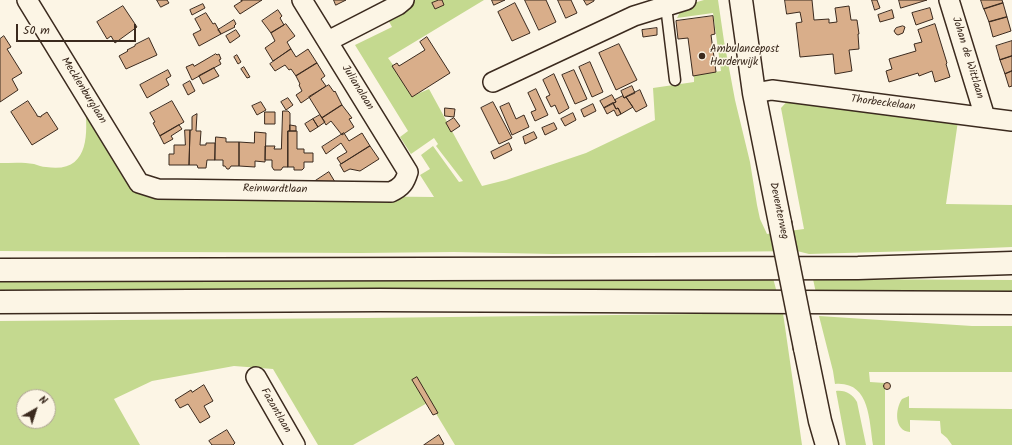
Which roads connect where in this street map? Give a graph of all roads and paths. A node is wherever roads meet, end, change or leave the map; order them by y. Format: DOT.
graph roads {
  1 [pos="27,0"];
  2 [pos="302,0"];
  3 [pos="404,0"];
  4 [pos="686,0"];
  5 [pos="741,0"];
  6 [pos="949,0"];
  7 [pos="666,6"];
  8 [pos="328,41"];
  9 [pos="675,80"];
  10 [pos="493,82"];
  11 [pos="754,93"];
  12 [pos="985,117"];
  13 [pos="1012,121"];
  14 [pos="407,178"];
  15 [pos="139,182"];
  16 [pos="1012,263"];
  17 [pos="0,270"];
  18 [pos="0,302"];
  19 [pos="1012,303"];
  20 [pos="256,377"];
  21 [pos="820,421"];
  22 [pos="295,445"];
  23 [pos="815,445"];
  24 [pos="827,445"];
  1 -- 15 [label="street, Mecklenburglaan"];
  2 -- 8 [label="street, Julianalaan"];
  3 -- 8 [label="street"];
  4 -- 7 [label="street"];
  5 -- 11 [label="main road, Deventerweg"];
  6 -- 12 [label="street, Johan de Wittlaan"];
  7 -- 9 [label="lane"];
  7 -- 10 [label="street"];
  8 -- 14 [label="street, Julianalaan"];
  11 -- 12 [label="street, Thorbeckelaan"];
  11 -- 21 [label="main road, Deventerweg, bridge"];
  12 -- 13 [label="street, Thorbeckelaan"];
  14 -- 15 [label="street, Reinwardtlaan"];
  16 -- 17 [label="main road"];
  18 -- 19 [label="main road"];
  20 -- 22 [label="street, Fazantlaan"];
  21 -- 23 [label="main road, Deventerweg"];
  21 -- 24 [label="main road, Deventerweg"];
}
